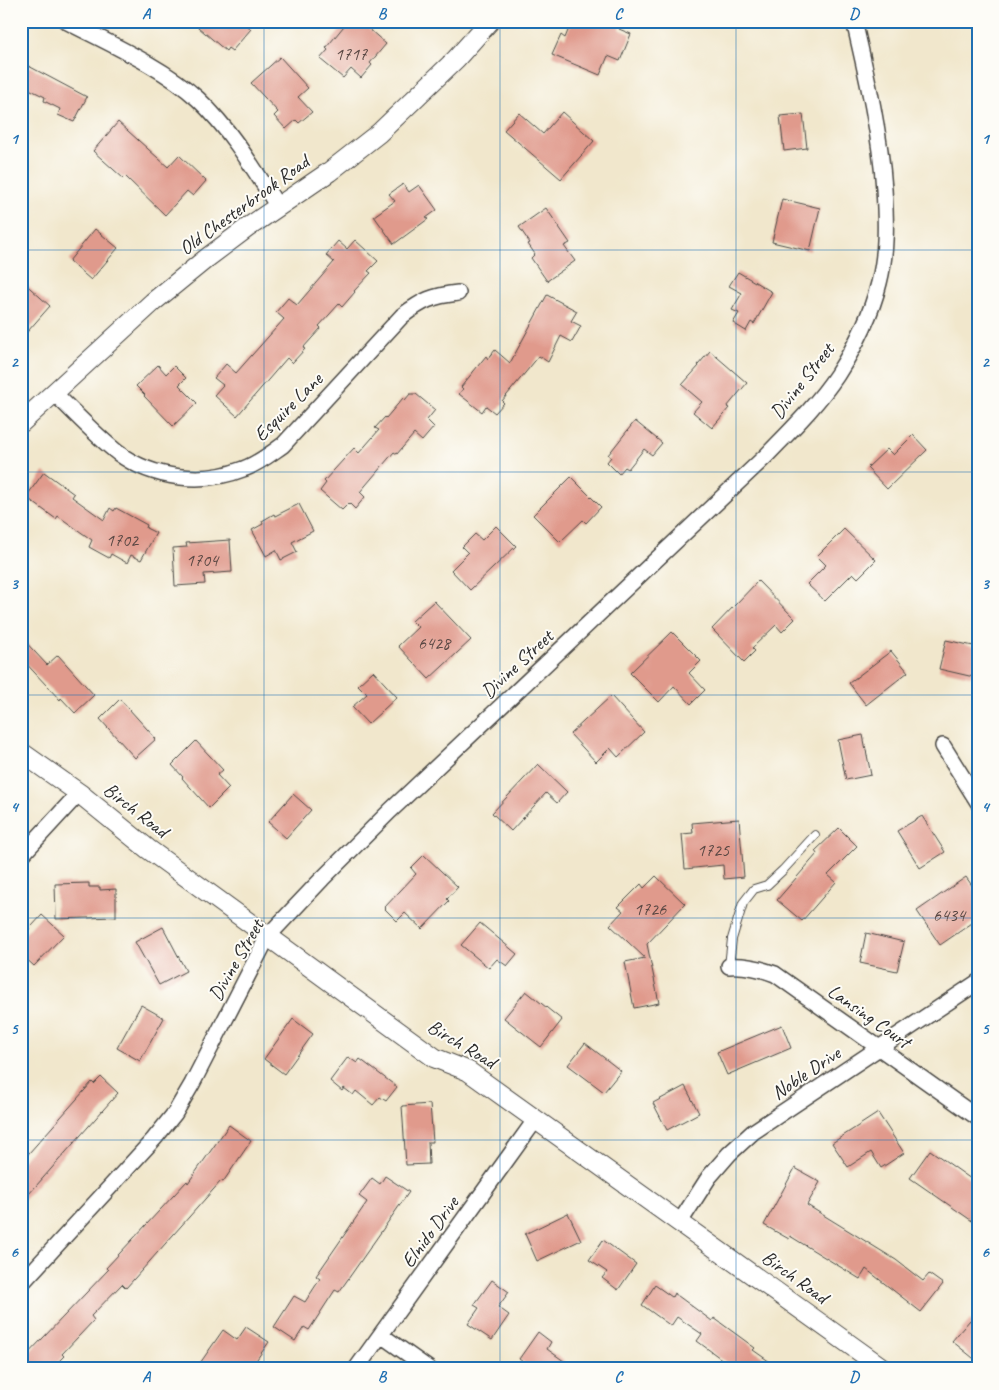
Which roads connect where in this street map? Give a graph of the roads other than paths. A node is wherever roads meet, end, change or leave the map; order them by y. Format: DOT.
graph roads {
  1 [pos="66,21"];
  2 [pos="490,21"];
  3 [pos="854,21"];
  4 [pos="278,207"];
  5 [pos="458,292"];
  6 [pos="54,393"];
  7 [pos="21,423"];
  8 [pos="943,746"];
  9 [pos="21,752"];
  10 [pos="79,793"];
  11 [pos="978,802"];
  12 [pos="815,835"];
  13 [pos="21,856"];
  14 [pos="268,936"];
  15 [pos="729,966"];
  16 [pos="978,982"];
  17 [pos="879,1048"];
  18 [pos="978,1118"];
  19 [pos="536,1119"];
  20 [pos="680,1222"];
  21 [pos="21,1284"];
  22 [pos="381,1335"];
  23 [pos="356,1369"];
  24 [pos="429,1369"];
  25 [pos="884,1369"];
  1 -- 4 [label="street"];
  2 -- 4 [label="street, Old Chesterbrook Road"];
  3 -- 14 [label="street, Divine Street"];
  4 -- 6 [label="street, Old Chesterbrook Road"];
  5 -- 6 [label="street, Esquire Lane"];
  6 -- 7 [label="street, Old Chesterbrook Road"];
  8 -- 11 [label="street"];
  9 -- 10 [label="street, Birch Road"];
  10 -- 13 [label="street"];
  10 -- 14 [label="street, Birch Road"];
  12 -- 15 [label="lane"];
  14 -- 19 [label="street, Birch Road"];
  14 -- 21 [label="street, Divine Street"];
  15 -- 17 [label="street, Lansing Court"];
  16 -- 17 [label="street, Noble Drive"];
  17 -- 18 [label="street, Lansing Court"];
  17 -- 20 [label="street, Noble Drive"];
  19 -- 20 [label="street, Birch Road"];
  19 -- 22 [label="street, Elnido Drive"];
  20 -- 25 [label="street, Birch Road"];
  22 -- 23 [label="street, Elnido Drive"];
  22 -- 24 [label="street"];
}
